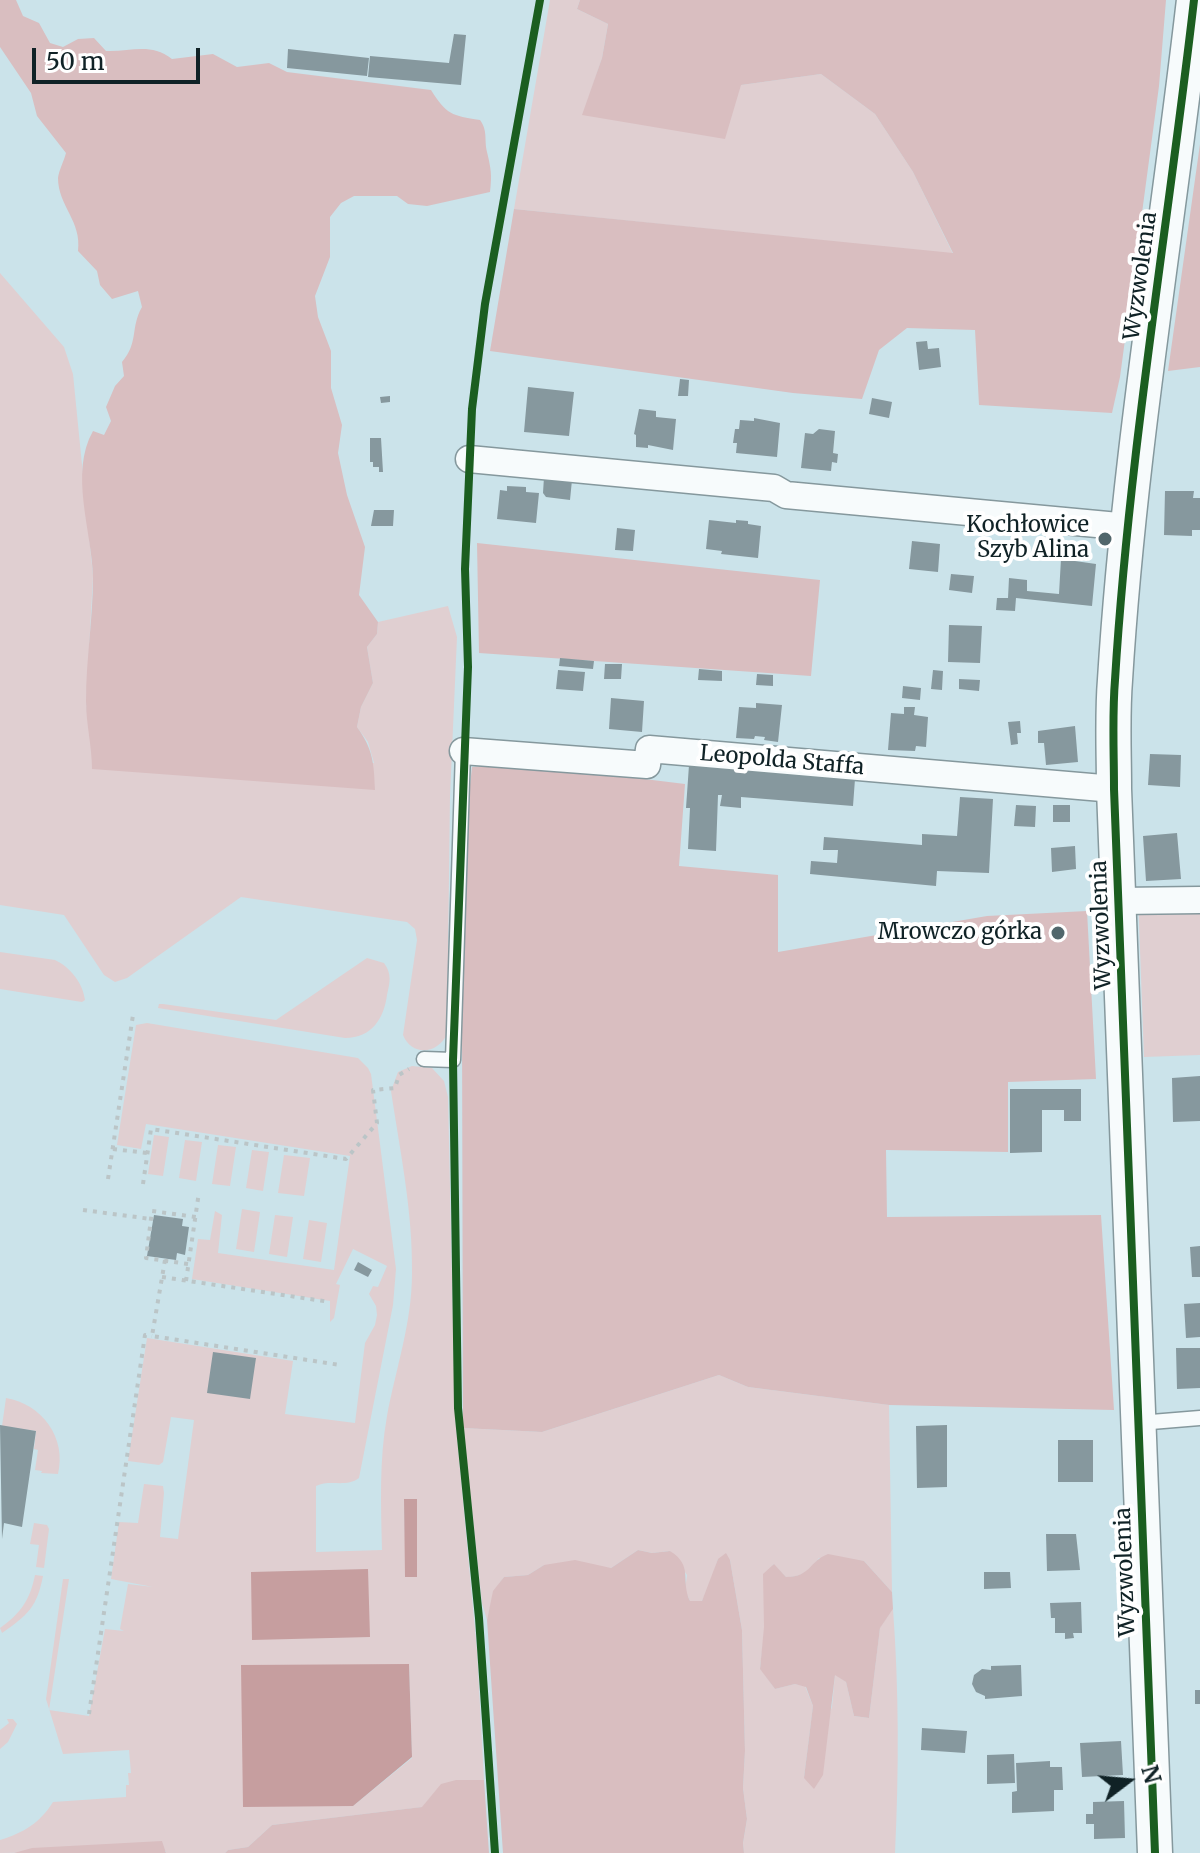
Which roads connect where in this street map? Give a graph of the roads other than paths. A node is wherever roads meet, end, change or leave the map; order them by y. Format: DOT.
graph roads {
  1 [pos="1194,0"];
  2 [pos="469,459"];
  3 [pos="1129,527"];
  4 [pos="463,751"];
  5 [pos="1114,789"];
  6 [pos="1200,900"];
  7 [pos="1119,901"];
  8 [pos="419,1064"];
  9 [pos="1200,1418"];
  10 [pos="1139,1423"];
  11 [pos="1155,1853"];
  1 -- 3 [label="street, Wyzwolenia"];
  2 -- 3 [label="street"];
  3 -- 5 [label="street, Wyzwolenia"];
  4 -- 5 [label="street, Leopolda Staffa"];
  4 -- 8 [label="lane"];
  5 -- 7 [label="street, Wyzwolenia"];
  6 -- 7 [label="street"];
  7 -- 10 [label="street, Wyzwolenia"];
  9 -- 10 [label="lane"];
  10 -- 11 [label="street, Wyzwolenia"];
}
